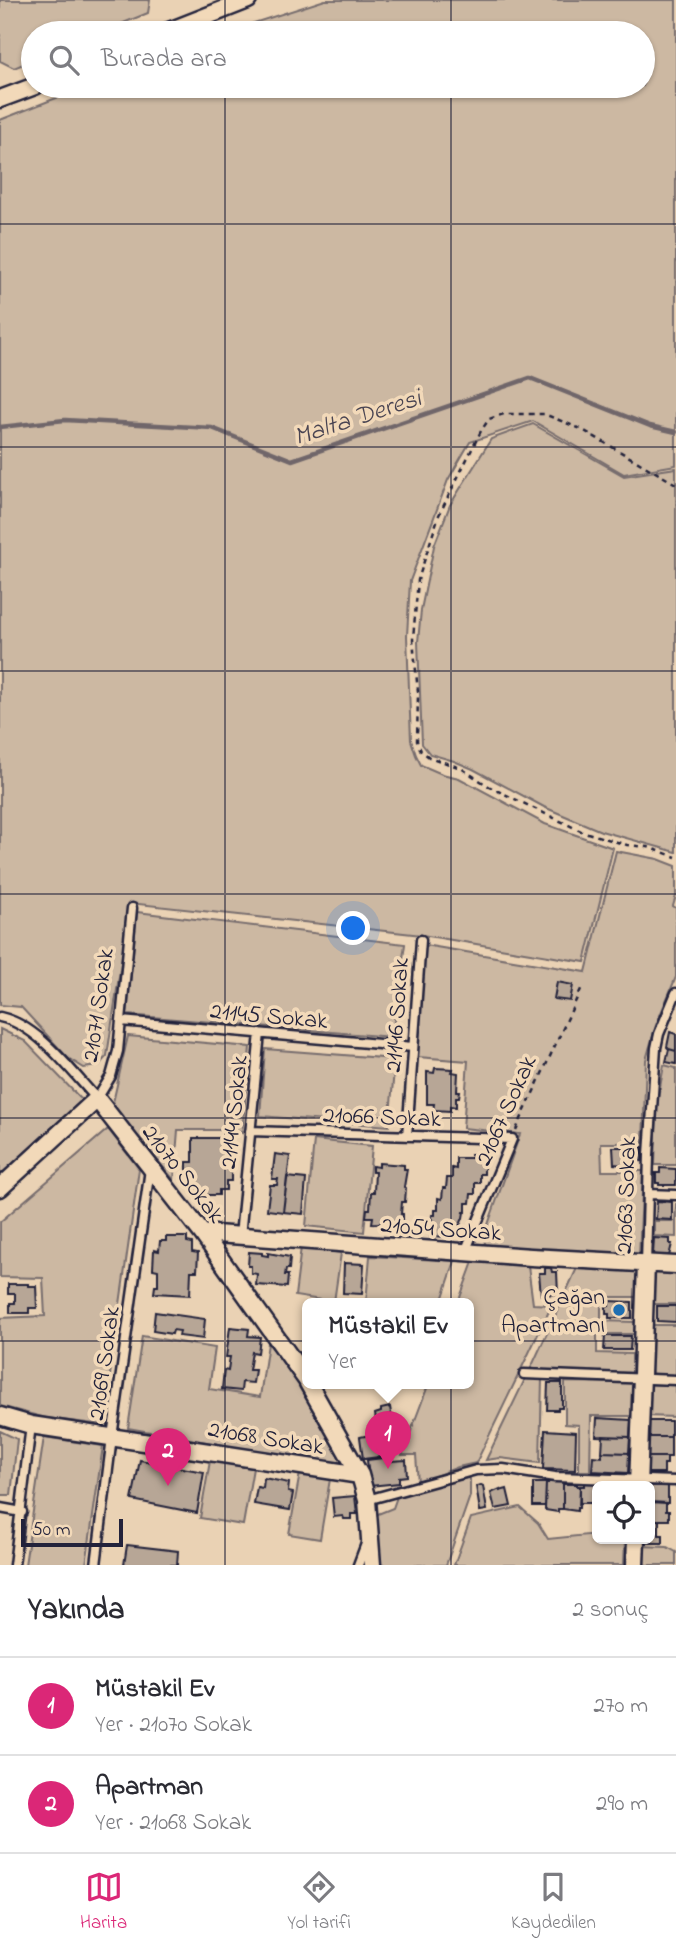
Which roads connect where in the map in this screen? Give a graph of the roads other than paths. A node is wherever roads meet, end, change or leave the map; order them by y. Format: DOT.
graph roads {
  1 [pos="248,0"];
  2 [pos="214,6"];
  3 [pos="186,21"];
  4 [pos="21,91"];
  5 [pos="0,99"];
  6 [pos="132,908"];
  7 [pos="421,940"];
  8 [pos="676,993"];
  9 [pos="0,1017"];
  10 [pos="121,1021"];
  11 [pos="260,1033"];
  12 [pos="414,1047"];
  13 [pos="97,1099"];
  14 [pos="250,1132"];
  15 [pos="407,1136"];
  16 [pos="512,1139"];
  17 [pos="151,1168"];
  18 [pos="0,1188"];
  19 [pos="648,1194"];
  20 [pos="676,1195"];
  21 [pos="202,1233"];
  22 [pos="240,1236"];
  23 [pos="466,1252"];
  24 [pos="646,1264"];
  25 [pos="676,1265"];
  26 [pos="302,1374"];
  27 [pos="524,1374"];
  28 [pos="642,1379"];
  29 [pos="676,1380"];
  30 [pos="312,1389"];
  31 [pos="0,1416"];
  32 [pos="31,1426"];
  33 [pos="112,1437"];
  34 [pos="360,1475"];
  35 [pos="614,1481"];
  36 [pos="638,1481"];
  37 [pos="676,1481"];
  38 [pos="655,1482"];
  39 [pos="368,1500"];
  40 [pos="0,1508"];
  41 [pos="22,1512"];
  42 [pos="370,1532"];
  43 [pos="636,1544"];
  44 [pos="14,1565"];
  45 [pos="96,1565"];
  46 [pos="358,1565"];
  47 [pos="372,1565"];
  48 [pos="635,1565"];
  1 -- 2 [label="street"];
  2 -- 3 [label="street"];
  4 -- 5 [label="street"];
  6 -- 10 [label="lane, 21071 Sokak"];
  7 -- 12 [label="lane, 21146 Sokak"];
  8 -- 19 [label="lane, 21063 Sokak"];
  9 -- 13 [label="lane, 21070 Sokak"];
  10 -- 11 [label="lane, 21145 Sokak"];
  10 -- 13 [label="lane, 21071 Sokak"];
  11 -- 12 [label="lane, 21145 Sokak"];
  11 -- 14 [label="lane, 21144 Sokak"];
  12 -- 15 [label="lane, 21146 Sokak"];
  13 -- 17 [label="street, 21070 Sokak"];
  13 -- 18 [label="street, 21071 Sokak"];
  14 -- 15 [label="lane, 21066 Sokak"];
  14 -- 22 [label="lane, 21144 Sokak"];
  15 -- 16 [label="lane, 21066 Sokak"];
  16 -- 23 [label="lane, 21067 Sokak"];
  17 -- 21 [label="street, 21070 Sokak"];
  17 -- 33 [label="lane, 21069 Sokak"];
  19 -- 20 [label="lane"];
  19 -- 24 [label="lane, 21063 Sokak"];
  21 -- 22 [label="street, 21054 Sokak"];
  21 -- 26 [label="street, 21070 Sokak"];
  22 -- 23 [label="street, 21054 Sokak"];
  23 -- 24 [label="street, 21054 Sokak"];
  24 -- 25 [label="street, 21054 Sokak"];
  24 -- 28 [label="street, 21063 Sokak"];
  27 -- 28 [label="lane"];
  28 -- 29 [label="lane"];
  28 -- 36 [label="street, 21063 Sokak"];
  30 -- 34 [label="street, 21070 Sokak"];
  31 -- 32 [label="street, 21068 Sokak"];
  32 -- 33 [label="street, 21068 Sokak"];
  32 -- 41 [label="lane"];
  33 -- 34 [label="street, 21068 Sokak"];
  33 -- 45 [label="lane, 21069 Sokak"];
  34 -- 39 [label="street, 21070 Sokak"];
  35 -- 39 [label="lane"];
  37 -- 38 [label="lane"];
  39 -- 42 [label="street, 21070 Sokak"];
  40 -- 41 [label="lane"];
  41 -- 44 [label="lane"];
  42 -- 46 [label="lane"];
  42 -- 47 [label="street, 21070 Sokak"];
  43 -- 48 [label="street"];
}
